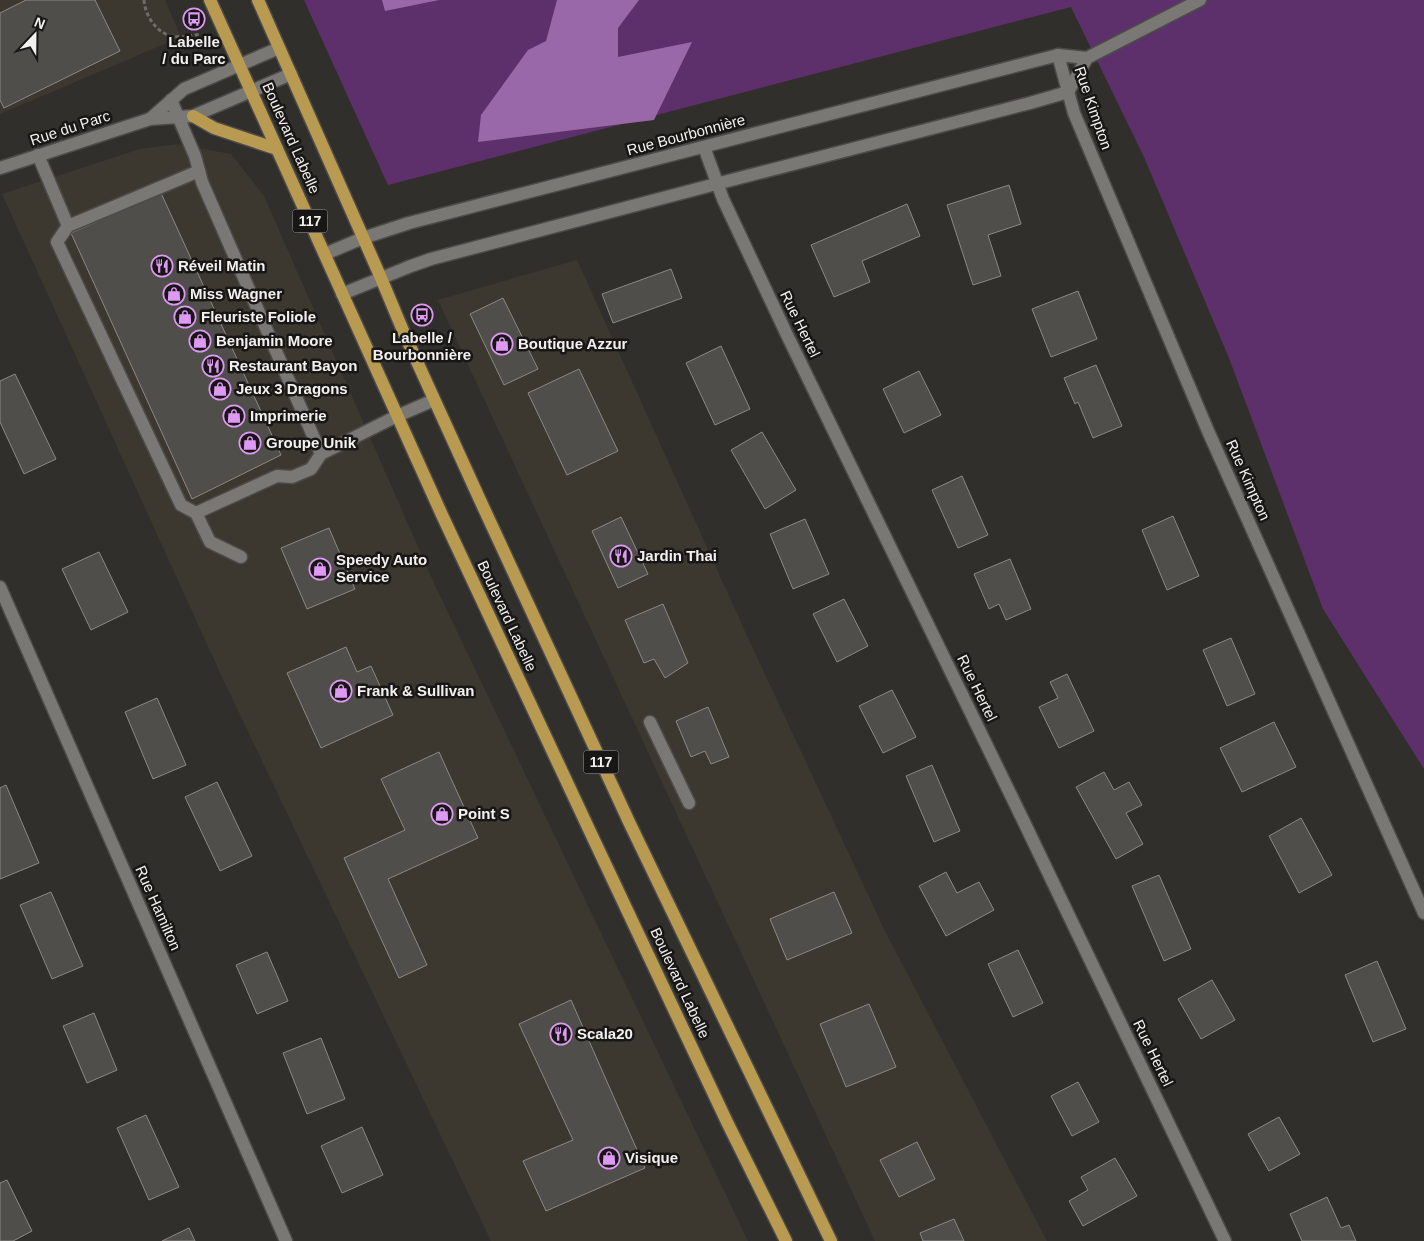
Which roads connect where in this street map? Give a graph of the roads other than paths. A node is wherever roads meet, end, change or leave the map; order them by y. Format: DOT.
graph roads {
  1 [pos="210,0"];
  2 [pos="258,0"];
  3 [pos="1200,0"];
  4 [pos="280,48"];
  5 [pos="1058,55"];
  6 [pos="1087,58"];
  7 [pos="240,64"];
  8 [pos="291,74"];
  9 [pos="252,91"];
  10 [pos="1068,92"];
  11 [pos="171,100"];
  12 [pos="193,116"];
  13 [pos="178,117"];
  14 [pos="150,119"];
  15 [pos="704,147"];
  16 [pos="277,149"];
  17 [pos="38,155"];
  18 [pos="1,164"];
  19 [pos="199,171"];
  20 [pos="716,184"];
  21 [pos="68,226"];
  22 [pos="363,238"];
  23 [pos="325,254"];
  24 [pos="381,278"];
  25 [pos="342,294"];
  26 [pos="434,400"];
  27 [pos="397,416"];
  28 [pos="321,454"];
  29 [pos="196,514"];
  30 [pos="241,557"];
  31 [pos="0,588"];
  32 [pos="650,722"];
  33 [pos="689,803"];
  34 [pos="1424,913"];
  35 [pos="286,1241"];
  36 [pos="786,1241"];
  37 [pos="831,1241"];
  38 [pos="1225,1241"];
  1 -- 7 [label="main road, Boulevard Labelle / 117"];
  2 -- 4 [label="main road, Boulevard Labelle / 117"];
  3 -- 6 [label="street"];
  4 -- 7 [label="street, Rue du Parc"];
  4 -- 8 [label="main road, Boulevard Labelle / 117"];
  5 -- 6 [label="street"];
  5 -- 10 [label="street, Rue Kimpton"];
  5 -- 15 [label="street, Rue Bourbonnière"];
  6 -- 10 [label="street"];
  7 -- 9 [label="main road, Boulevard Labelle / 117"];
  7 -- 11 [label="street, Rue du Parc"];
  8 -- 9 [label="street, Rue du Parc"];
  8 -- 22 [label="main road, Boulevard Labelle / 117"];
  9 -- 12 [label="street, Rue du Parc"];
  9 -- 16 [label="main road, Boulevard Labelle / 117"];
  10 -- 20 [label="street"];
  10 -- 34 [label="street, Rue Kimpton"];
  11 -- 13 [label="street"];
  11 -- 14 [label="street, Rue du Parc"];
  12 -- 13 [label="street, Rue du Parc"];
  12 -- 16 [label="main road"];
  13 -- 14 [label="street, Rue du Parc"];
  13 -- 19 [label="street"];
  14 -- 17 [label="street, Rue du Parc"];
  15 -- 20 [label="street, Rue Hertel"];
  15 -- 22 [label="street, Rue Bourbonnière"];
  16 -- 23 [label="main road, Boulevard Labelle / 117"];
  17 -- 18 [label="street, Rue du Parc"];
  17 -- 21 [label="street"];
  19 -- 21 [label="street"];
  19 -- 28 [label="street"];
  20 -- 24 [label="street"];
  20 -- 38 [label="street, Rue Hertel"];
  21 -- 29 [label="street"];
  22 -- 23 [label="street, Rue Bourbonnière"];
  22 -- 24 [label="main road, Boulevard Labelle / 117"];
  23 -- 25 [label="main road, Boulevard Labelle / 117"];
  24 -- 25 [label="street"];
  24 -- 26 [label="main road, Boulevard Labelle / 117"];
  25 -- 27 [label="main road, Boulevard Labelle / 117"];
  26 -- 27 [label="street"];
  26 -- 37 [label="main road, Boulevard Labelle / 117"];
  27 -- 28 [label="street"];
  27 -- 36 [label="main road, Boulevard Labelle / 117"];
  28 -- 29 [label="street"];
  29 -- 30 [label="street"];
  31 -- 35 [label="street, Rue Hamilton"];
  32 -- 33 [label="street"];
}
